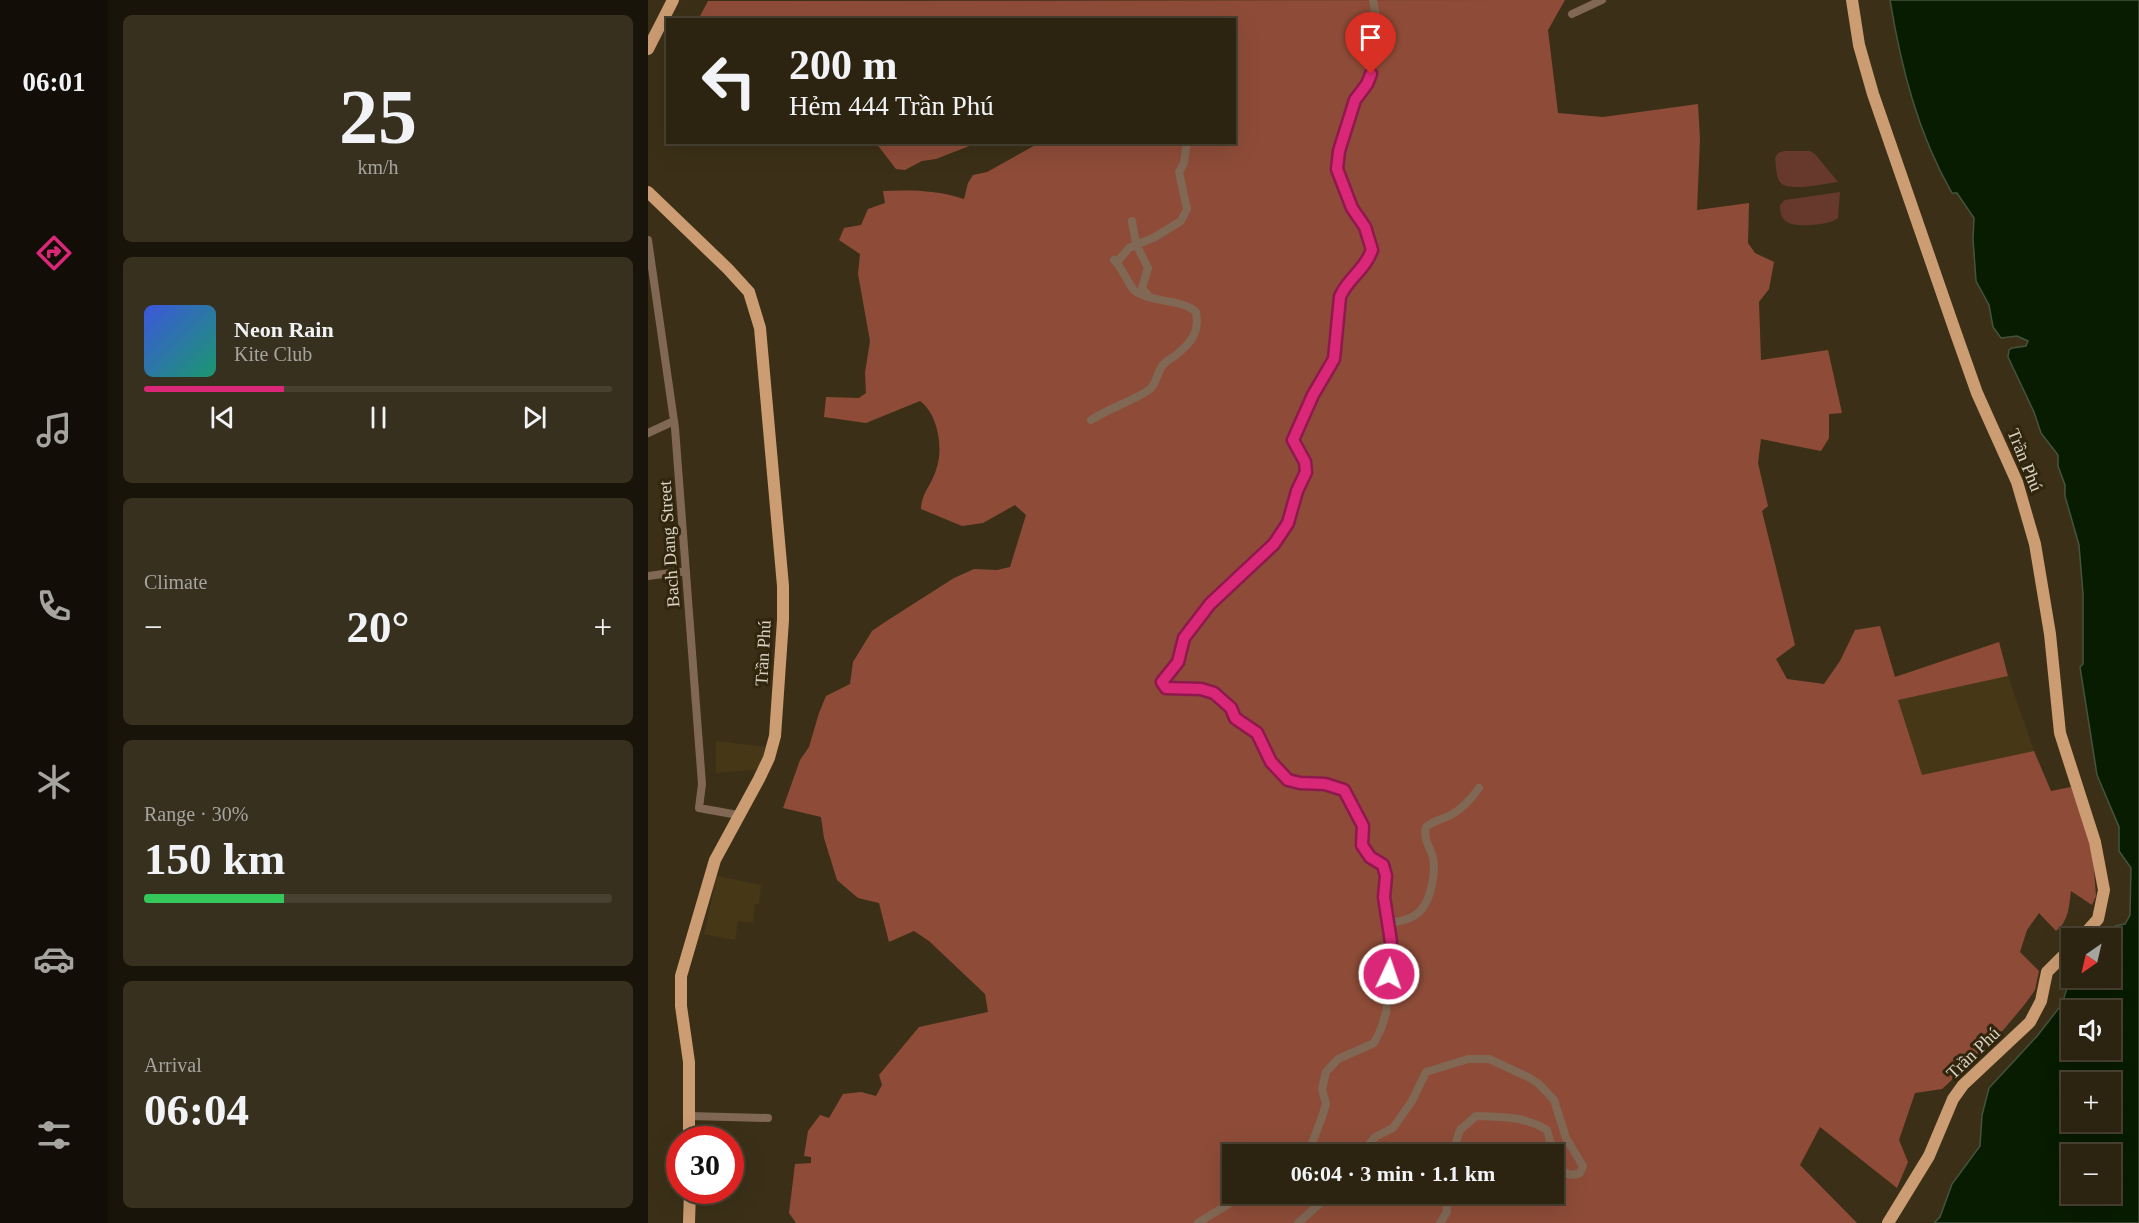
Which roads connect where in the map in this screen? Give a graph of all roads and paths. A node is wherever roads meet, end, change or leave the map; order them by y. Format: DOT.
graph roads {
  1 [pos="673,0"];
  2 [pos="1373,0"];
  3 [pos="1602,0"];
  4 [pos="1852,0"];
  5 [pos="1572,14"];
  6 [pos="648,49"];
  7 [pos="1187,144"];
  8 [pos="648,192"];
  9 [pos="1132,221"];
  10 [pos="648,240"];
  11 [pos="1136,244"];
  12 [pos="1149,296"];
  13 [pos="1091,420"];
  14 [pos="674,421"];
  15 [pos="648,434"];
  16 [pos="686,571"];
  17 [pos="648,576"];
  18 [pos="1479,788"];
  19 [pos="738,815"];
  20 [pos="1388,923"];
  21 [pos="2090,928"];
  22 [pos="2061,958"];
  23 [pos="689,1116"];
  24 [pos="768,1118"];
  25 [pos="689,1126"];
  26 [pos="1312,1144"];
  27 [pos="1369,1144"];
  28 [pos="1456,1144"];
  29 [pos="1552,1144"];
  30 [pos="1564,1172"];
  31 [pos="690,1204"];
  32 [pos="1227,1204"];
  33 [pos="1320,1204"];
  34 [pos="1447,1204"];
  35 [pos="689,1223"];
  36 [pos="1198,1223"];
  37 [pos="1298,1223"];
  38 [pos="1440,1223"];
  39 [pos="1888,1223"];
  1 -- 6 [label="main road"];
  2 -- 20 [label="street"];
  3 -- 5 [label="street"];
  4 -- 21 [label="main road, Trần Phú"];
  7 -- 11 [label="street"];
  8 -- 19 [label="main road, Trần Phú"];
  9 -- 11 [label="street"];
  10 -- 14 [label="street, Bach Dang Street"];
  11 -- 12 [label="street"];
  11 -- 12 [label="street"];
  12 -- 13 [label="street"];
  14 -- 15 [label="street"];
  14 -- 16 [label="street, Bach Dang Street"];
  16 -- 17 [label="street"];
  16 -- 19 [label="street, Bach Dang Street"];
  18 -- 20 [label="street"];
  19 -- 23 [label="main road, Trần Phú"];
  20 -- 26 [label="street"];
  22 -- 39 [label="main road, Trần Phú"];
  23 -- 24 [label="street"];
  23 -- 25 [label="main road, Trần Phú"];
  27 -- 30 [label="street"];
  28 -- 29 [label="street"];
  31 -- 35 [label="main road"];
  32 -- 36 [label="street"];
  33 -- 37 [label="street"];
  34 -- 38 [label="street"];
}
